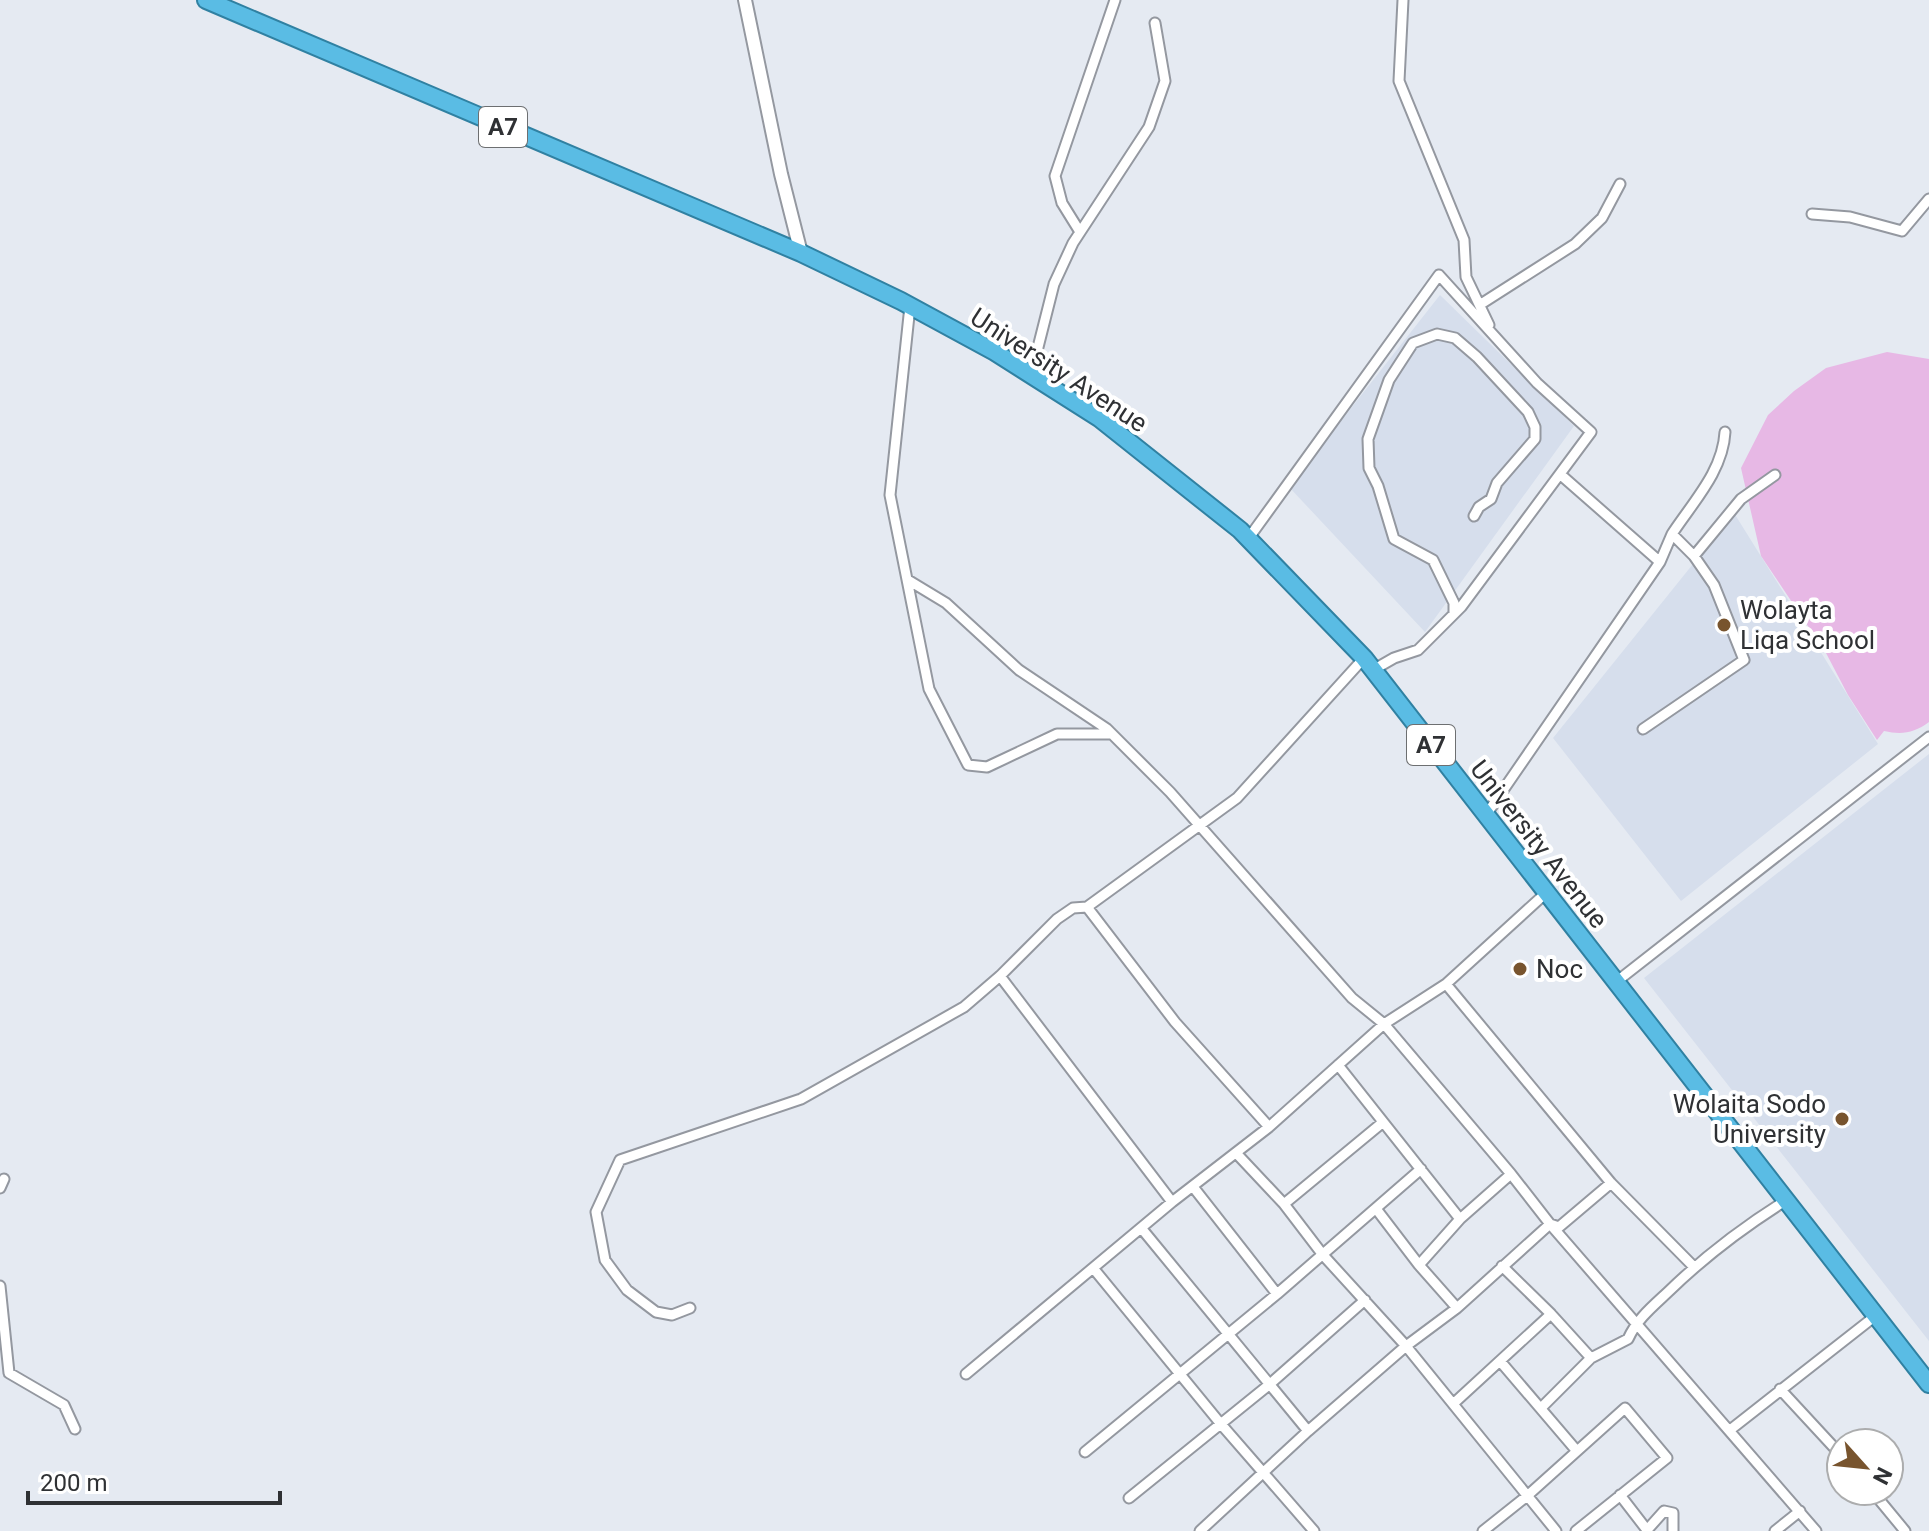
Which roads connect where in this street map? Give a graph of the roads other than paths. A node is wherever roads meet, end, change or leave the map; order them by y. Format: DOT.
graph roads {
  1 [pos="206,0"];
  2 [pos="745,0"];
  3 [pos="1115,0"];
  4 [pos="1403,0"];
  5 [pos="1155,23"];
  6 [pos="1620,184"];
  7 [pos="1929,199"];
  8 [pos="1812,214"];
  9 [pos="1080,232"];
  10 [pos="801,253"];
  11 [pos="1481,304"];
  12 [pos="910,306"];
  13 [pos="1492,332"];
  14 [pos="1031,375"];
  15 [pos="1725,432"];
  16 [pos="1561,475"];
  17 [pos="1775,475"];
  18 [pos="1474,516"];
  19 [pos="1672,534"];
  20 [pos="1248,539"];
  21 [pos="1694,556"];
  22 [pos="1660,562"];
  23 [pos="908,580"];
  24 [pos="1454,613"];
  25 [pos="1368,664"];
  26 [pos="1643,729"];
  27 [pos="1112,734"];
  28 [pos="1929,737"];
  29 [pos="1486,815"];
  30 [pos="1200,825"];
  31 [pos="1547,892"];
  32 [pos="1087,907"];
  33 [pos="1000,976"];
  34 [pos="1616,982"];
  35 [pos="1446,984"];
  36 [pos="1384,1024"];
  37 [pos="1338,1065"];
  38 [pos="1382,1123"];
  39 [pos="1269,1127"];
  40 [pos="1237,1154"];
  41 [pos="1421,1169"];
  42 [pos="1511,1174"];
  43 [pos="0,1180"];
  44 [pos="1611,1183"];
  45 [pos="0,1188"];
  46 [pos="1194,1188"];
  47 [pos="1785,1201"];
  48 [pos="1172,1202"];
  49 [pos="1284,1204"];
  50 [pos="1377,1210"];
  51 [pos="1460,1219"];
  52 [pos="1550,1224"];
  53 [pos="1142,1229"];
  54 [pos="1323,1255"];
  55 [pos="1419,1265"];
  56 [pos="1502,1266"];
  57 [pos="1694,1267"];
  58 [pos="1093,1268"];
  59 [pos="0,1286"];
  60 [pos="1277,1294"];
  61 [pos="1365,1300"];
  62 [pos="690,1308"];
  63 [pos="1457,1308"];
  64 [pos="1551,1314"];
  65 [pos="1874,1317"];
  66 [pos="1635,1323"];
  67 [pos="1227,1333"];
  68 [pos="1406,1346"];
  69 [pos="1591,1358"];
  70 [pos="1500,1361"];
  71 [pos="4,1368"];
  72 [pos="1180,1372"];
  73 [pos="966,1374"];
  74 [pos="1270,1384"];
  75 [pos="1929,1384"];
  76 [pos="1780,1389"];
  77 [pos="1453,1404"];
  78 [pos="1542,1407"];
  79 [pos="1220,1423"];
  80 [pos="75,1429"];
  81 [pos="1730,1430"];
  82 [pos="1308,1431"];
  83 [pos="1825,1438"];
  84 [pos="1576,1450"];
  85 [pos="1085,1452"];
  86 [pos="1262,1471"];
  87 [pos="1620,1495"];
  88 [pos="1527,1496"];
  89 [pos="1129,1498"];
  90 [pos="1885,1507"];
  91 [pos="1800,1511"];
  92 [pos="1200,1531"];
  93 [pos="1314,1531"];
  94 [pos="1483,1531"];
  95 [pos="1556,1531"];
  96 [pos="1576,1531"];
  97 [pos="1673,1531"];
  98 [pos="1775,1531"];
  99 [pos="1816,1531"];
  100 [pos="1905,1531"];
  1 -- 10 [label="highway, A7"];
  2 -- 10 [label="street"];
  3 -- 9 [label="street"];
  4 -- 11 [label="street"];
  5 -- 9 [label="street"];
  6 -- 11 [label="street"];
  7 -- 8 [label="street"];
  9 -- 14 [label="street"];
  10 -- 12 [label="highway, University Avenue / A7"];
  11 -- 13 [label="street"];
  12 -- 14 [label="highway, University Avenue / A7"];
  12 -- 23 [label="street"];
  13 -- 16 [label="street"];
  13 -- 20 [label="street"];
  14 -- 20 [label="highway, University Avenue / A7"];
  15 -- 19 [label="street"];
  16 -- 22 [label="street"];
  16 -- 24 [label="street"];
  17 -- 21 [label="street"];
  18 -- 24 [label="street"];
  19 -- 21 [label="street"];
  19 -- 22 [label="street"];
  20 -- 25 [label="highway, University Avenue / A7"];
  21 -- 26 [label="street"];
  22 -- 29 [label="street"];
  23 -- 27 [label="street"];
  23 -- 27 [label="street"];
  24 -- 25 [label="street"];
  25 -- 29 [label="highway, University Avenue / A7"];
  25 -- 30 [label="street"];
  27 -- 30 [label="street"];
  28 -- 34 [label="street"];
  29 -- 31 [label="highway, University Avenue / A7"];
  30 -- 32 [label="street"];
  30 -- 36 [label="street"];
  31 -- 34 [label="highway, University Avenue / A7"];
  31 -- 35 [label="street"];
  32 -- 33 [label="street"];
  32 -- 39 [label="street"];
  33 -- 48 [label="street"];
  33 -- 62 [label="street"];
  34 -- 47 [label="highway, University Avenue / A7"];
  35 -- 36 [label="street"];
  35 -- 44 [label="street"];
  36 -- 37 [label="street"];
  36 -- 42 [label="street"];
  37 -- 38 [label="street"];
  37 -- 39 [label="street"];
  38 -- 41 [label="street"];
  38 -- 49 [label="street"];
  39 -- 40 [label="street"];
  40 -- 46 [label="street"];
  40 -- 49 [label="street"];
  41 -- 50 [label="street"];
  41 -- 51 [label="street"];
  42 -- 51 [label="street"];
  42 -- 52 [label="street"];
  43 -- 45 [label="street"];
  44 -- 52 [label="street"];
  44 -- 57 [label="street"];
  46 -- 48 [label="street"];
  46 -- 60 [label="street"];
  47 -- 57 [label="street"];
  47 -- 65 [label="highway, University Avenue / A7"];
  48 -- 53 [label="street"];
  49 -- 54 [label="street"];
  50 -- 54 [label="street"];
  50 -- 55 [label="street"];
  51 -- 55 [label="street"];
  52 -- 56 [label="street"];
  52 -- 66 [label="street"];
  53 -- 58 [label="street"];
  53 -- 67 [label="street"];
  54 -- 60 [label="street"];
  54 -- 61 [label="street"];
  55 -- 63 [label="street"];
  56 -- 63 [label="street"];
  56 -- 64 [label="street"];
  57 -- 66 [label="street"];
  58 -- 72 [label="street"];
  58 -- 73 [label="street"];
  59 -- 71 [label="street"];
  60 -- 67 [label="street"];
  61 -- 68 [label="street"];
  61 -- 74 [label="street"];
  63 -- 68 [label="street"];
  64 -- 69 [label="street"];
  64 -- 70 [label="street"];
  65 -- 75 [label="highway, University Avenue / A7"];
  65 -- 76 [label="street"];
  66 -- 69 [label="street"];
  66 -- 81 [label="street"];
  67 -- 72 [label="street"];
  67 -- 74 [label="street"];
  68 -- 77 [label="street"];
  68 -- 82 [label="street"];
  69 -- 78 [label="street"];
  70 -- 77 [label="street"];
  70 -- 78 [label="street"];
  71 -- 80 [label="street"];
  72 -- 79 [label="street"];
  72 -- 85 [label="street"];
  74 -- 79 [label="street"];
  74 -- 82 [label="street"];
  76 -- 81 [label="street"];
  76 -- 83 [label="street"];
  77 -- 88 [label="street"];
  78 -- 84 [label="street"];
  79 -- 86 [label="street"];
  79 -- 89 [label="street"];
  81 -- 91 [label="street"];
  82 -- 86 [label="street"];
  84 -- 87 [label="street"];
  84 -- 88 [label="street"];
  86 -- 92 [label="street"];
  86 -- 93 [label="street"];
  87 -- 96 [label="street"];
  87 -- 97 [label="street"];
  88 -- 94 [label="street"];
  88 -- 95 [label="street"];
  90 -- 100 [label="street"];
  91 -- 98 [label="street"];
  91 -- 99 [label="street"];
}
